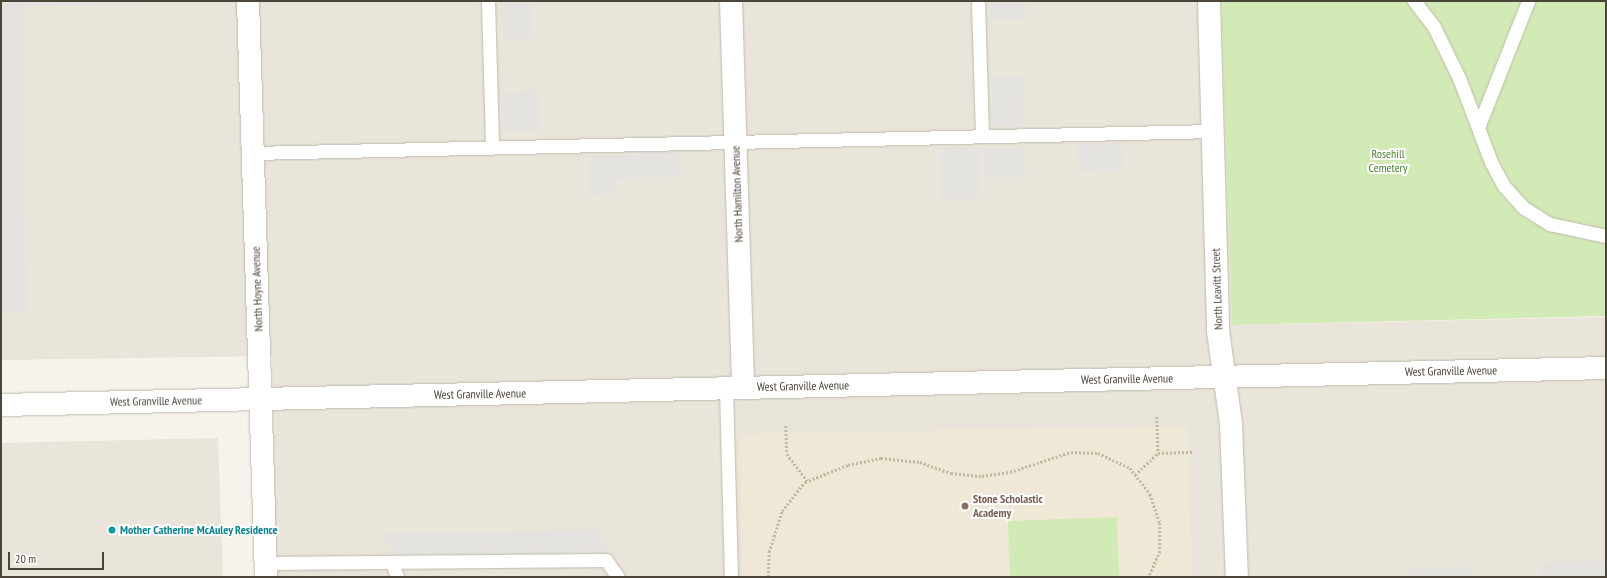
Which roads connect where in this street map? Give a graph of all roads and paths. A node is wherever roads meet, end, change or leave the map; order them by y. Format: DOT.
graph roads {
  1 [pos="248,1"];
  2 [pos="488,1"];
  3 [pos="731,1"];
  4 [pos="978,1"];
  5 [pos="1209,1"];
  6 [pos="1414,1"];
  7 [pos="1528,1"];
  8 [pos="1479,125"];
  9 [pos="1213,131"];
  10 [pos="982,136"];
  11 [pos="735,142"];
  12 [pos="492,148"];
  13 [pos="252,153"];
  14 [pos="1606,236"];
  15 [pos="1606,368"];
  16 [pos="1226,376"];
  17 [pos="735,388"];
  18 [pos="261,399"];
  19 [pos="1,405"];
  20 [pos="1157,417"];
  21 [pos="786,426"];
  22 [pos="1192,452"];
  23 [pos="1158,453"];
  24 [pos="1135,475"];
  25 [pos="807,481"];
  26 [pos="392,563"];
  27 [pos="266,570"];
  28 [pos="397,577"];
  29 [pos="618,577"];
  30 [pos="731,577"];
  31 [pos="768,577"];
  32 [pos="1149,577"];
  33 [pos="1238,577"];
  1 -- 13 [label="street, North Hoyne Avenue"];
  2 -- 12 [label="lane"];
  3 -- 11 [label="street, North Hamilton Avenue"];
  4 -- 10 [label="lane"];
  5 -- 9 [label="street, North Leavitt Street"];
  6 -- 8 [label="lane"];
  7 -- 8 [label="lane"];
  8 -- 14 [label="lane"];
  9 -- 10 [label="lane"];
  9 -- 16 [label="street, North Leavitt Street"];
  10 -- 11 [label="lane"];
  11 -- 12 [label="lane"];
  11 -- 17 [label="street, North Hamilton Avenue"];
  12 -- 13 [label="lane"];
  13 -- 18 [label="street, North Hoyne Avenue"];
  15 -- 16 [label="street, West Granville Avenue"];
  16 -- 17 [label="street, West Granville Avenue"];
  16 -- 33 [label="street, North Leavitt Street"];
  17 -- 18 [label="street, West Granville Avenue"];
  17 -- 30 [label="lane"];
  18 -- 19 [label="street, West Granville Avenue"];
  18 -- 27 [label="street, North Hoyne Avenue"];
  20 -- 23 [label="path"];
  21 -- 25 [label="path"];
  22 -- 23 [label="path"];
  23 -- 24 [label="path"];
  24 -- 25 [label="path"];
  24 -- 32 [label="path"];
  25 -- 31 [label="path"];
  26 -- 27 [label="lane"];
  26 -- 28 [label="lane"];
  26 -- 29 [label="lane"];
}
